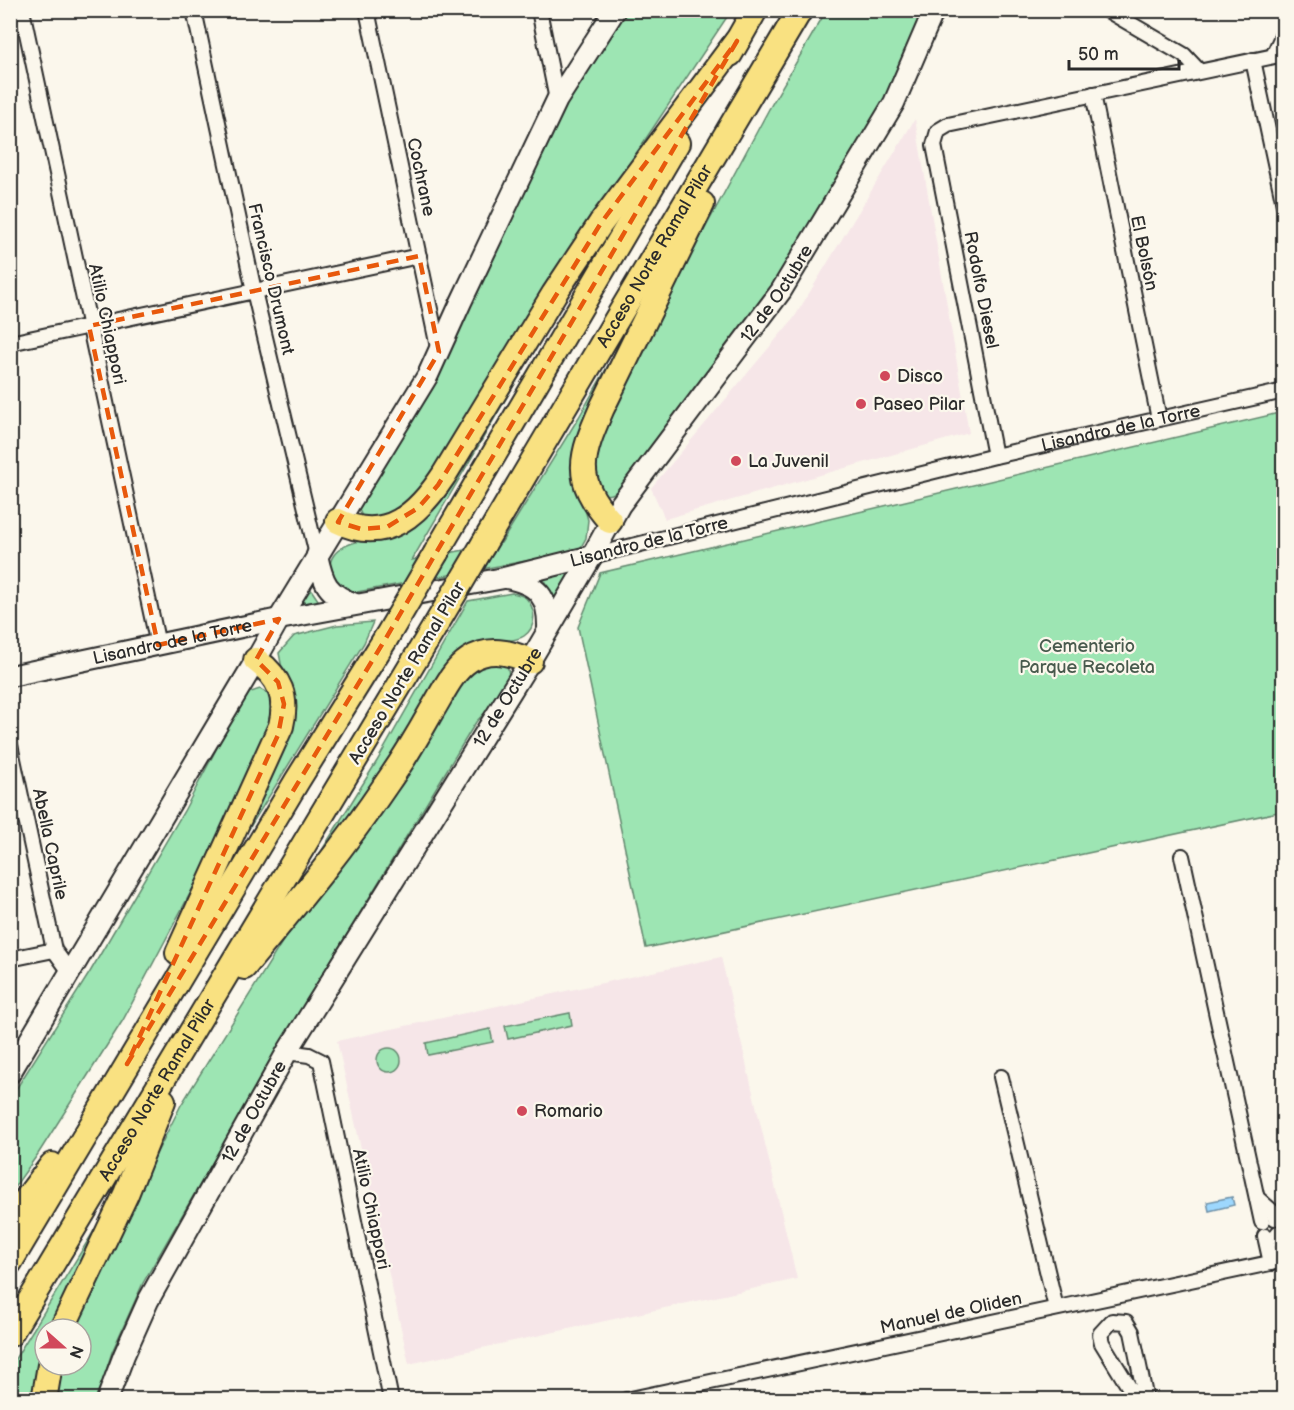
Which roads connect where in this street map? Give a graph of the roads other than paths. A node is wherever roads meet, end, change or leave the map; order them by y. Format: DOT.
graph roads {
  1 [pos="22,10"];
  2 [pos="194,10"];
  3 [pos="367,10"];
  4 [pos="539,10"];
  5 [pos="615,10"];
  6 [pos="756,10"];
  7 [pos="800,10"];
  8 [pos="934,10"];
  9 [pos="1107,10"];
  10 [pos="1284,32"];
  11 [pos="737,41"];
  12 [pos="781,43"];
  13 [pos="1278,55"];
  14 [pos="1253,60"];
  15 [pos="1199,71"];
  16 [pos="1093,94"];
  17 [pos="557,100"];
  18 [pos="1284,205"];
  19 [pos="419,256"];
  20 [pos="254,291"];
  21 [pos="89,326"];
  22 [pos="10,343"];
  23 [pos="439,352"];
  24 [pos="1284,391"];
  25 [pos="1159,419"];
  26 [pos="995,456"];
  27 [pos="338,521"];
  28 [pos="610,521"];
  29 [pos="317,555"];
  30 [pos="592,556"];
  31 [pos="504,578"];
  32 [pos="355,604"];
  33 [pos="279,619"];
  34 [pos="549,629"];
  35 [pos="158,645"];
  36 [pos="256,660"];
  37 [pos="530,661"];
  38 [pos="10,676"];
  39 [pos="10,745"];
  40 [pos="1182,856"];
  41 [pos="54,950"];
  42 [pos="10,959"];
  43 [pos="70,972"];
  44 [pos="194,1027"];
  45 [pos="286,1052"];
  46 [pos="127,1064"];
  47 [pos="10,1073"];
  48 [pos="1001,1077"];
  49 [pos="1268,1220"];
  50 [pos="10,1221"];
  51 [pos="1272,1234"];
  52 [pos="1279,1260"];
  53 [pos="10,1262"];
  54 [pos="1056,1308"];
  55 [pos="68,1317"];
  56 [pos="10,1335"];
  57 [pos="48,1377"];
  58 [pos="44,1400"];
  59 [pos="107,1400"];
  60 [pos="391,1400"];
  61 [pos="626,1400"];
  62 [pos="1137,1400"];
  63 [pos="1146,1400"];
  1 -- 21 [label="street, Atilio Chiappori"];
  2 -- 20 [label="street, Francisco Drumont"];
  3 -- 19 [label="street, Cochrane"];
  4 -- 17 [label="street"];
  5 -- 17 [label="street"];
  6 -- 11 [label="highway, Acceso Norte Ramal Pilar"];
  7 -- 12 [label="highway, Acceso Norte Ramal Pilar"];
  8 -- 28 [label="street, 12 de Octubre"];
  9 -- 15 [label="street"];
  10 -- 13 [label="street"];
  11 -- 27 [label="highway"];
  11 -- 46 [label="highway, Acceso Norte Ramal Pilar, bridge"];
  12 -- 28 [label="highway"];
  12 -- 44 [label="highway, Acceso Norte Ramal Pilar, bridge"];
  13 -- 14 [label="street"];
  14 -- 15 [label="street"];
  14 -- 18 [label="street"];
  15 -- 16 [label="street"];
  16 -- 25 [label="street, El Bolsón"];
  16 -- 26 [label="street, Rodolfo Diesel"];
  17 -- 23 [label="street"];
  19 -- 20 [label="street"];
  19 -- 23 [label="street, Cochrane"];
  20 -- 21 [label="street"];
  20 -- 29 [label="street, Francisco Drumont"];
  21 -- 22 [label="street"];
  21 -- 35 [label="street, Atilio Chiappori"];
  23 -- 27 [label="street"];
  24 -- 25 [label="street, Lisandro de la Torre"];
  25 -- 26 [label="street, Lisandro de la Torre"];
  26 -- 30 [label="street, Lisandro de la Torre"];
  27 -- 29 [label="street"];
  28 -- 30 [label="street, 12 de Octubre"];
  29 -- 32 [label="street"];
  29 -- 33 [label="street"];
  30 -- 31 [label="street, Lisandro de la Torre"];
  30 -- 34 [label="street, 12 de Octubre"];
  31 -- 32 [label="street, Lisandro de la Torre"];
  31 -- 34 [label="street"];
  32 -- 33 [label="street, Lisandro de la Torre"];
  33 -- 35 [label="street, Lisandro de la Torre"];
  33 -- 36 [label="street"];
  34 -- 37 [label="street, 12 de Octubre"];
  35 -- 38 [label="street, Lisandro de la Torre"];
  36 -- 43 [label="street"];
  36 -- 46 [label="highway"];
  37 -- 44 [label="highway"];
  37 -- 45 [label="street, 12 de Octubre"];
  39 -- 41 [label="street, Abella Caprile"];
  40 -- 49 [label="street"];
  41 -- 42 [label="street"];
  41 -- 43 [label="street"];
  43 -- 47 [label="street"];
  44 -- 55 [label="highway"];
  44 -- 56 [label="highway, Acceso Norte Ramal Pilar"];
  45 -- 59 [label="street, 12 de Octubre"];
  45 -- 60 [label="street, Atilio Chiappori"];
  46 -- 50 [label="highway"];
  46 -- 53 [label="highway, Acceso Norte Ramal Pilar"];
  48 -- 54 [label="street"];
  51 -- 52 [label="street"];
  52 -- 54 [label="street, Manuel de Oliden"];
  54 -- 61 [label="street, Manuel de Oliden"];
  57 -- 58 [label="highway"];
  62 -- 63 [label="street"];
}
